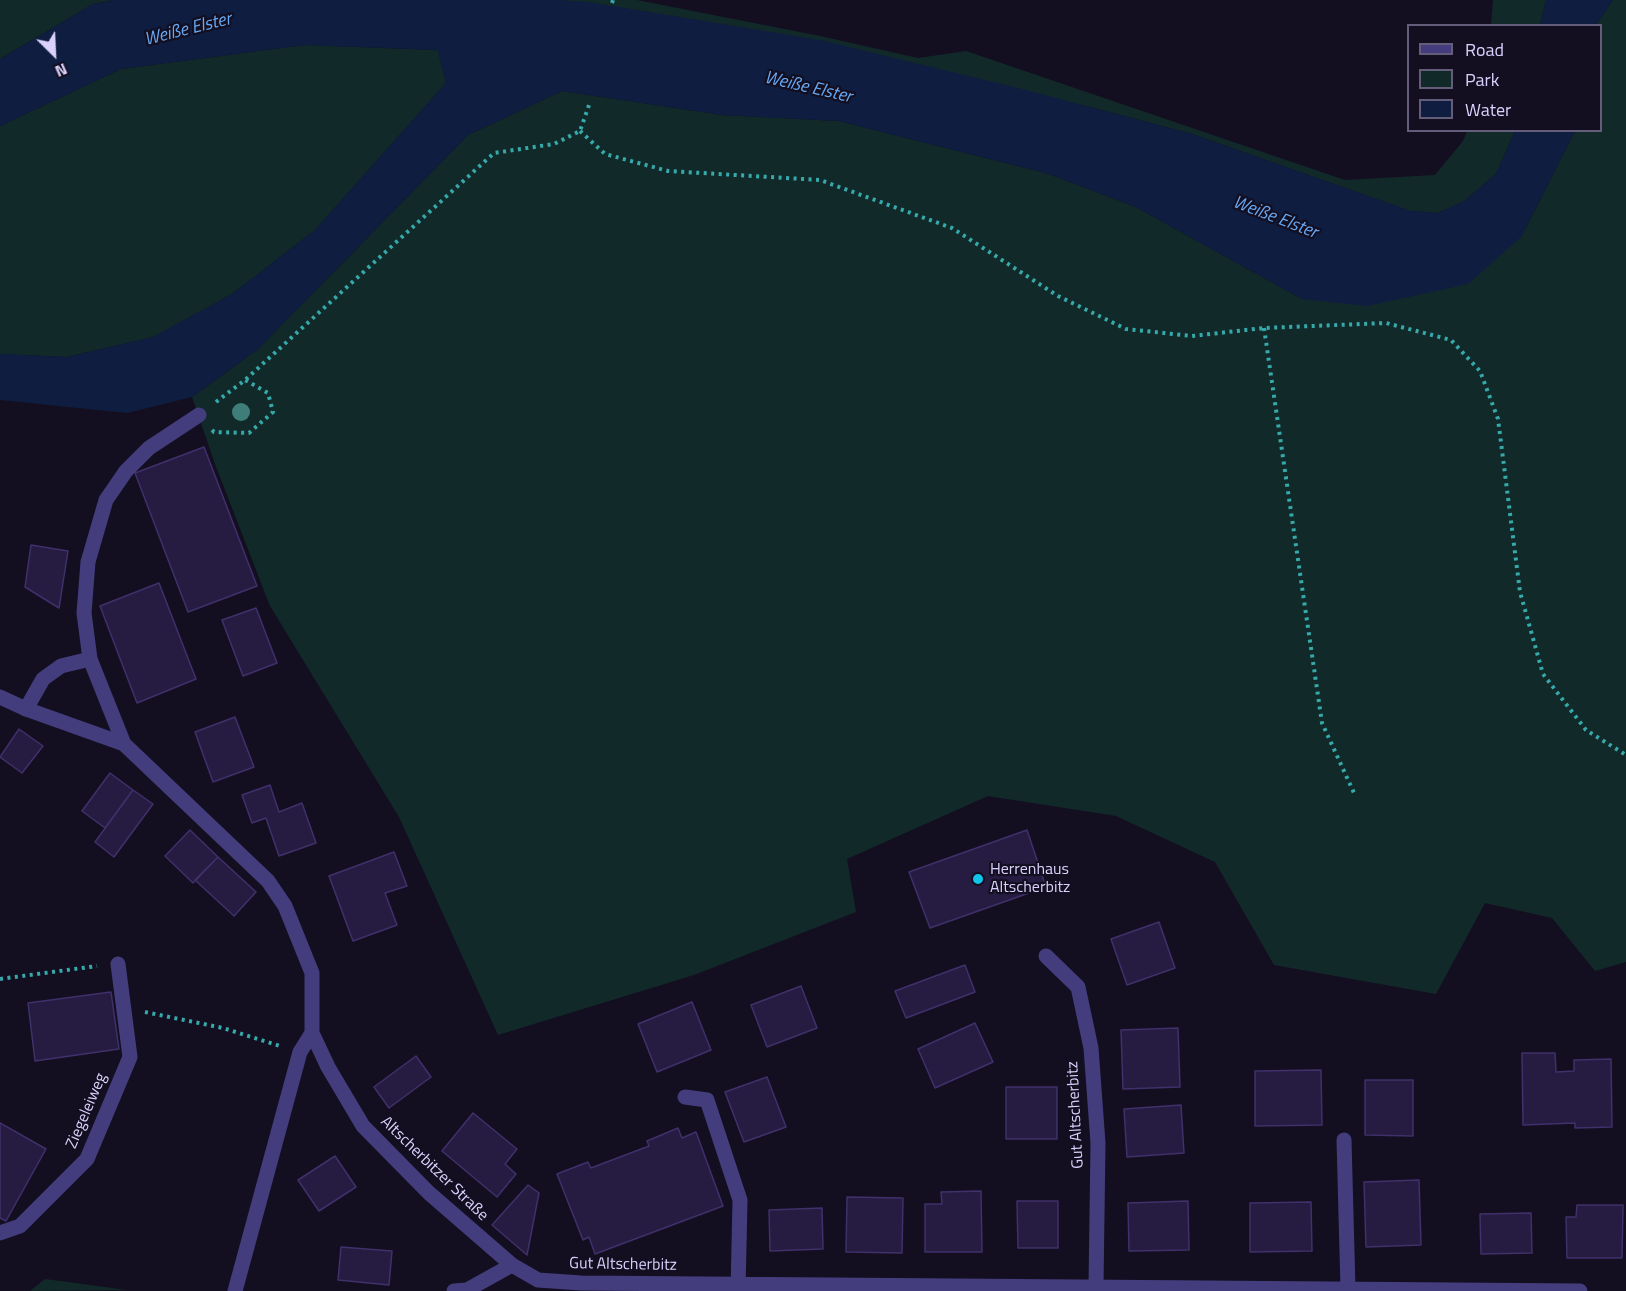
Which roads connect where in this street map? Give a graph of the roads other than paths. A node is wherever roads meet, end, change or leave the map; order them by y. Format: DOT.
graph roads {
  1 [pos="199,415"];
  2 [pos="90,659"];
  3 [pos="0,697"];
  4 [pos="26,709"];
  5 [pos="124,744"];
  6 [pos="1046,956"];
  7 [pos="118,964"];
  8 [pos="312,1033"];
  9 [pos="685,1097"];
  10 [pos="1344,1140"];
  11 [pos="0,1233"];
  12 [pos="512,1265"];
  13 [pos="1096,1287"];
  14 [pos="738,1288"];
  15 [pos="985,1289"];
  16 [pos="1141,1289"];
  17 [pos="1348,1289"];
  18 [pos="1405,1290"];
  19 [pos="235,1291"];
  20 [pos="454,1291"];
  21 [pos="1580,1291"];
  1 -- 2 [label="street, Altscherbitzer Straße"];
  2 -- 4 [label="street"];
  2 -- 5 [label="street, Altscherbitzer Straße"];
  3 -- 4 [label="street, Altscherbitzer Straße"];
  4 -- 5 [label="street, Altscherbitzer Straße"];
  5 -- 8 [label="street, Altscherbitzer Straße"];
  6 -- 13 [label="street, Gut Altscherbitz"];
  7 -- 11 [label="street, Ziegeleiweg"];
  8 -- 12 [label="street, Altscherbitzer Straße"];
  8 -- 19 [label="street"];
  9 -- 14 [label="street"];
  10 -- 17 [label="street"];
  12 -- 14 [label="street, Gut Altscherbitz"];
  12 -- 20 [label="street"];
  13 -- 15 [label="street, Gut Altscherbitz"];
  13 -- 16 [label="street, Gut Altscherbitz"];
  14 -- 15 [label="street, Gut Altscherbitz"];
  16 -- 17 [label="street, Gut Altscherbitz"];
  17 -- 18 [label="street, Gut Altscherbitz"];
  18 -- 21 [label="street, Gut Altscherbitz"];
}
